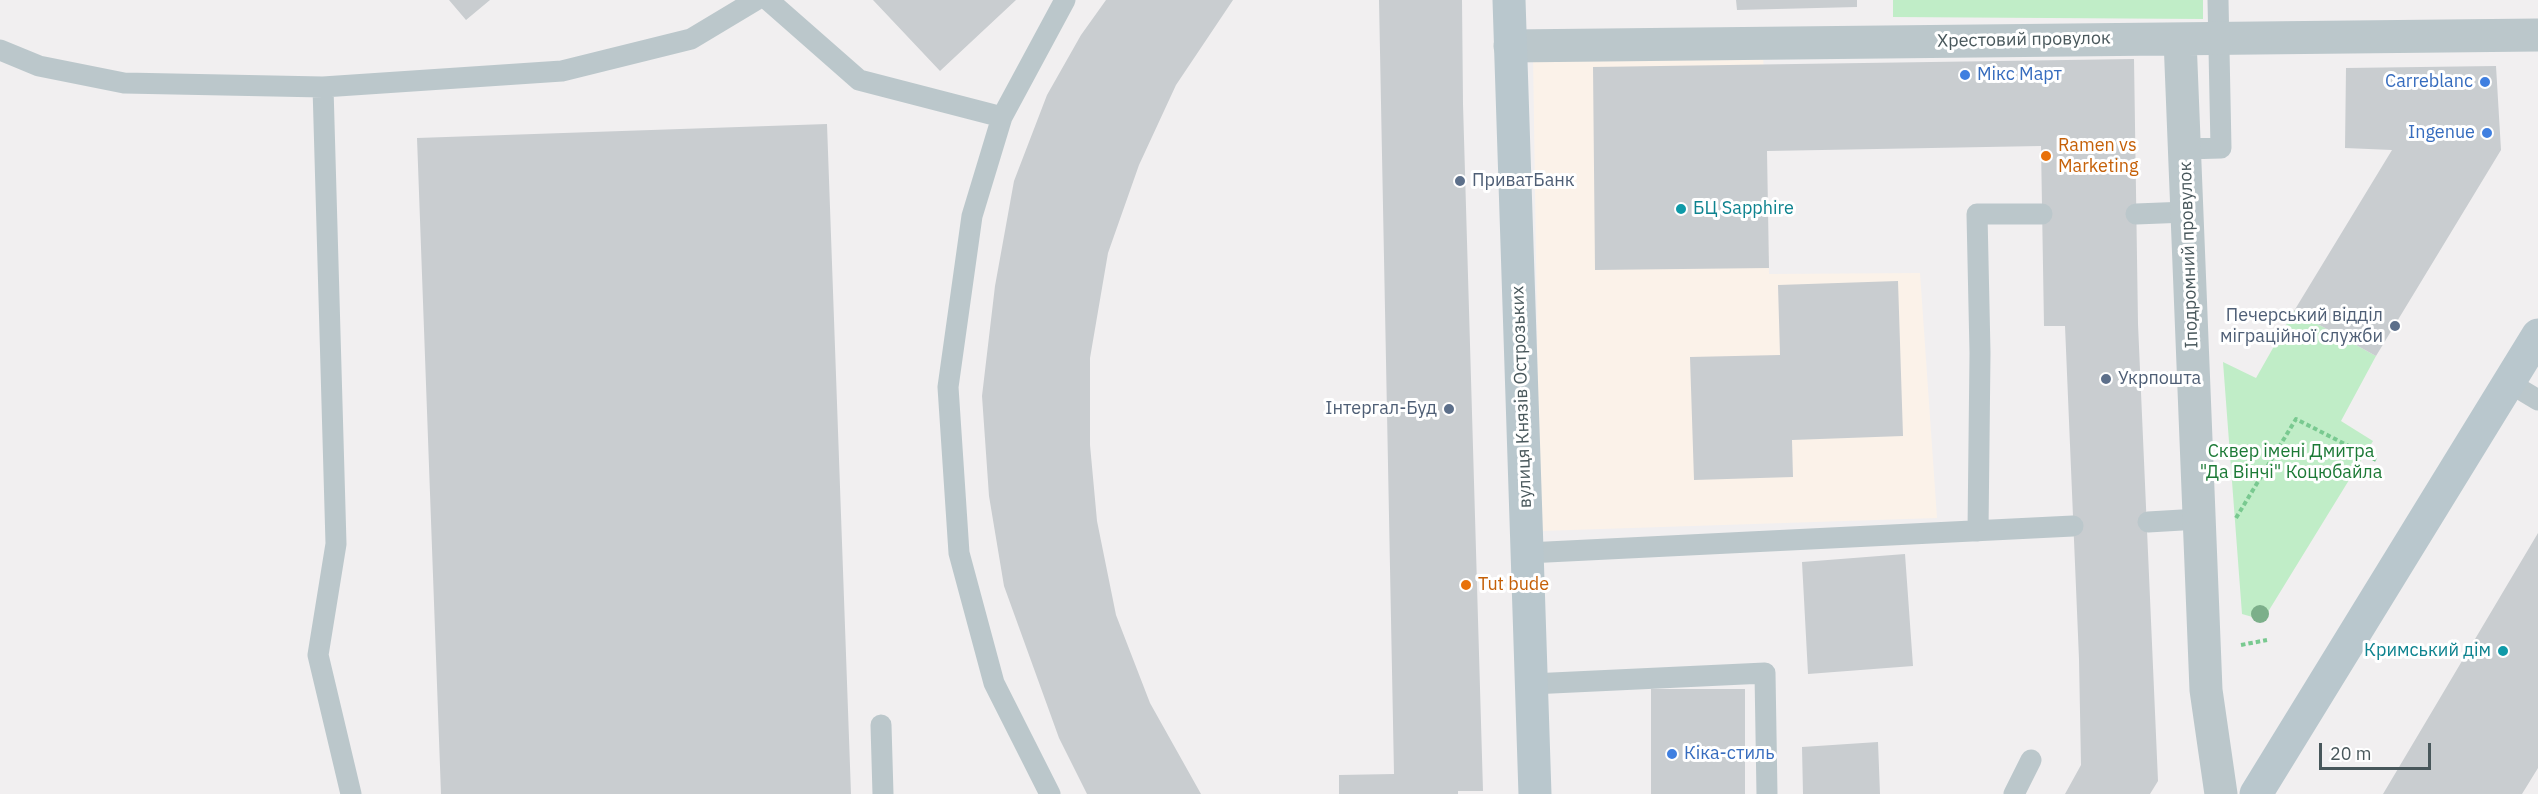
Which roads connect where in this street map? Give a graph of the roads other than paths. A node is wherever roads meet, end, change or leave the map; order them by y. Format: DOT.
graph roads {
  1 [pos="756,0"];
  2 [pos="768,0"];
  3 [pos="1065,0"];
  4 [pos="1509,0"];
  5 [pos="2218,0"];
  6 [pos="2538,35"];
  7 [pos="2218,38"];
  8 [pos="2180,39"];
  9 [pos="1510,46"];
  10 [pos="0,50"];
  11 [pos="323,87"];
  12 [pos="1002,117"];
  13 [pos="2185,150"];
  14 [pos="2187,212"];
  15 [pos="2042,214"];
  16 [pos="2136,214"];
  17 [pos="2538,335"];
  18 [pos="2508,382"];
  19 [pos="2538,400"];
  20 [pos="2215,519"];
  21 [pos="2148,522"];
  22 [pos="2073,526"];
  23 [pos="1978,531"];
  24 [pos="1527,553"];
  25 [pos="1531,684"];
  26 [pos="881,725"];
  27 [pos="2031,760"];
  28 [pos="351,794"];
  29 [pos="883,794"];
  30 [pos="1050,794"];
  31 [pos="1535,794"];
  32 [pos="1767,794"];
  33 [pos="2014,794"];
  34 [pos="2221,794"];
  35 [pos="2256,794"];
  1 -- 11 [label="lane"];
  2 -- 12 [label="lane"];
  3 -- 12 [label="lane"];
  4 -- 9 [label="main road, вулиця Князів Острозьких"];
  5 -- 7 [label="lane"];
  6 -- 7 [label="street, Хрестовий провулок"];
  7 -- 8 [label="street, Хрестовий провулок"];
  7 -- 13 [label="lane"];
  8 -- 9 [label="street, Хрестовий провулок"];
  8 -- 13 [label="street, Іподромний провулок"];
  9 -- 24 [label="main road, вулиця Князів Острозьких"];
  10 -- 11 [label="lane"];
  11 -- 28 [label="lane"];
  12 -- 30 [label="lane"];
  13 -- 14 [label="street, Іподромний провулок"];
  14 -- 16 [label="lane"];
  14 -- 20 [label="street, Іподромний провулок"];
  15 -- 23 [label="lane"];
  17 -- 18 [label="main road"];
  18 -- 19 [label="lane"];
  18 -- 35 [label="main road"];
  20 -- 21 [label="lane"];
  20 -- 34 [label="street, Іподромний провулок"];
  22 -- 23 [label="lane"];
  23 -- 24 [label="lane"];
  24 -- 25 [label="main road, вулиця Князів Острозьких"];
  25 -- 31 [label="main road, вулиця Князів Острозьких"];
  25 -- 32 [label="lane"];
  26 -- 29 [label="lane"];
  27 -- 33 [label="lane"];
}
